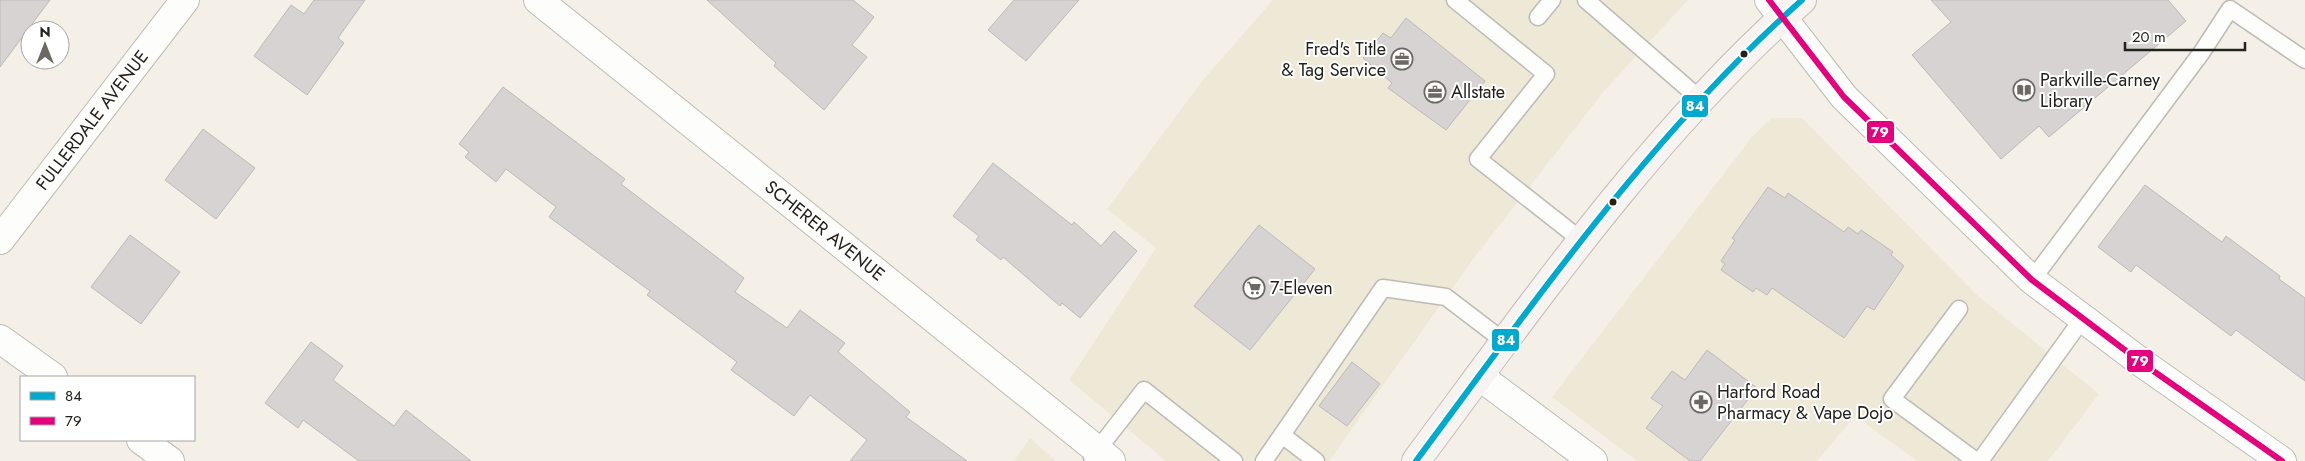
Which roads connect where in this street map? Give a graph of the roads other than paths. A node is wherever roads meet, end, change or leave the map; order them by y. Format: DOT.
graph roads {
  1 [pos="185,0"];
  2 [pos="538,0"];
  3 [pos="1455,0"];
  4 [pos="1552,0"];
  5 [pos="1586,0"];
  6 [pos="1802,0"];
  7 [pos="1775,9"];
  8 [pos="1538,17"];
  9 [pos="2305,60"];
  10 [pos="1700,99"];
  11 [pos="0,240"];
  12 [pos="1581,240"];
  13 [pos="2032,280"];
  14 [pos="1959,309"];
  15 [pos="2083,318"];
  16 [pos="0,339"];
  17 [pos="1506,342"];
  18 [pos="53,376"];
  19 [pos="1479,376"];
  20 [pos="1282,435"];
  21 [pos="142,441"];
  22 [pos="1099,457"];
  23 [pos="170,461"];
  24 [pos="1234,461"];
  25 [pos="1264,461"];
  26 [pos="1316,461"];
  27 [pos="1416,461"];
  28 [pos="1592,461"];
  29 [pos="1976,461"];
  30 [pos="1980,461"];
  31 [pos="2282,461"];
  1 -- 11 [label="street, FULLERDALE AVENUE"];
  2 -- 22 [label="street, SCHERER AVENUE"];
  3 -- 12 [label="lane"];
  4 -- 8 [label="lane"];
  5 -- 10 [label="lane"];
  6 -- 7 [label="main road"];
  7 -- 10 [label="main road"];
  7 -- 13 [label="street"];
  9 -- 13 [label="lane"];
  10 -- 12 [label="main road"];
  12 -- 17 [label="main road"];
  13 -- 15 [label="street"];
  14 -- 29 [label="lane"];
  15 -- 30 [label="lane"];
  15 -- 31 [label="street"];
  16 -- 18 [label="street"];
  17 -- 19 [label="main road"];
  17 -- 20 [label="lane"];
  19 -- 27 [label="main road"];
  19 -- 28 [label="street"];
  20 -- 25 [label="lane"];
  20 -- 26 [label="lane"];
  21 -- 23 [label="street"];
  22 -- 24 [label="lane"];
}
